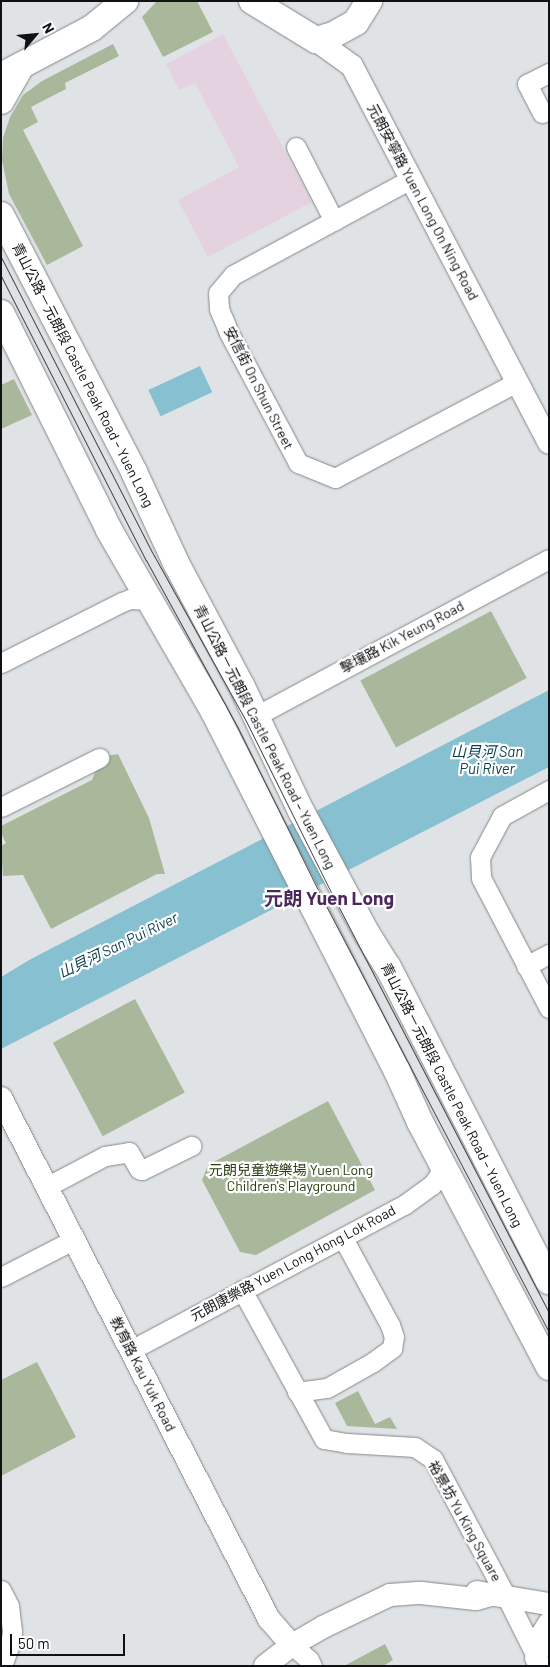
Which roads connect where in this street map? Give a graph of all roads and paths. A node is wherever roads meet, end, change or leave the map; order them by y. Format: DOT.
graph roads {
  1 [pos="125,1"];
  2 [pos="252,1"];
  3 [pos="362,12"];
  4 [pos="316,40"];
  5 [pos="15,66"];
  6 [pos="352,66"];
  7 [pos="549,72"];
  8 [pos="1,101"];
  9 [pos="542,113"];
  10 [pos="296,147"];
  11 [pos="412,179"];
  12 [pos="1,215"];
  13 [pos="334,221"];
  14 [pos="1,312"];
  15 [pos="517,382"];
  16 [pos="549,443"];
  17 [pos="549,559"];
  18 [pos="126,562"];
  19 [pos="149,600"];
  20 [pos="106,610"];
  21 [pos="1,663"];
  22 [pos="256,716"];
  23 [pos="99,758"];
  24 [pos="549,790"];
  25 [pos="1,807"];
  26 [pos="549,954"];
  27 [pos="526,966"];
  28 [pos="549,1008"];
  29 [pos="1,1098"];
  30 [pos="191,1146"];
  31 [pos="441,1162"];
  32 [pos="48,1186"];
  33 [pos="344,1238"];
  34 [pos="76,1239"];
  35 [pos="1,1277"];
  36 [pos="549,1281"];
  37 [pos="242,1290"];
  38 [pos="131,1350"];
  39 [pos="549,1367"];
  40 [pos="298,1392"];
  41 [pos="1,1590"];
  42 [pos="499,1596"];
  43 [pos="549,1604"];
  44 [pos="549,1623"];
  45 [pos="292,1644"];
  46 [pos="538,1662"];
  47 [pos="2,1666"];
  48 [pos="265,1666"];
  49 [pos="312,1666"];
  1 -- 5 [label="main road"];
  2 -- 4 [label="main road, 元朗安寧路 Yuen Long On Ning Road"];
  3 -- 4 [label="main road"];
  3 -- 6 [label="street"];
  4 -- 6 [label="street, 元朗安寧路 Yuen Long On Ning Road"];
  5 -- 8 [label="main road"];
  6 -- 11 [label="street, 元朗安寧路 Yuen Long On Ning Road"];
  7 -- 9 [label="street"];
  10 -- 13 [label="street"];
  11 -- 13 [label="street, 安信街 On Shun Street"];
  11 -- 15 [label="street, 元朗安寧路 Yuen Long On Ning Road"];
  12 -- 22 [label="main road, 青山公路－元朗段 Castle Peak Road – Yuen Long"];
  13 -- 15 [label="street, 安信街 On Shun Street"];
  14 -- 18 [label="main road"];
  15 -- 16 [label="street, 元朗安寧路 Yuen Long On Ning Road"];
  17 -- 22 [label="street, 擊壤路 Kik Yeung Road"];
  18 -- 19 [label="main road"];
  18 -- 20 [label="street"];
  19 -- 20 [label="street"];
  19 -- 31 [label="main road"];
  20 -- 21 [label="street"];
  22 -- 36 [label="main road, 青山公路－元朗段 Castle Peak Road – Yuen Long"];
  23 -- 25 [label="street"];
  24 -- 27 [label="street"];
  26 -- 27 [label="street"];
  27 -- 28 [label="street"];
  29 -- 32 [label="street, 教育路 Kau Yuk Road"];
  30 -- 32 [label="street"];
  31 -- 33 [label="street, 元朗康樂路 Yuen Long Hong Lok Road"];
  31 -- 39 [label="main road"];
  32 -- 34 [label="street, 教育路 Kau Yuk Road"];
  33 -- 37 [label="street, 元朗康樂路 Yuen Long Hong Lok Road"];
  33 -- 40 [label="street"];
  34 -- 35 [label="street"];
  34 -- 38 [label="street, 教育路 Kau Yuk Road"];
  37 -- 38 [label="street, 元朗康樂路 Yuen Long Hong Lok Road"];
  37 -- 40 [label="street"];
  38 -- 45 [label="street, 教育路 Kau Yuk Road"];
  40 -- 42 [label="street, 裕景坊 Yu King Square"];
  41 -- 47 [label="street"];
  42 -- 43 [label="street"];
  42 -- 45 [label="street"];
  42 -- 46 [label="street"];
  44 -- 46 [label="street"];
  45 -- 48 [label="street"];
  45 -- 49 [label="street"];
}
